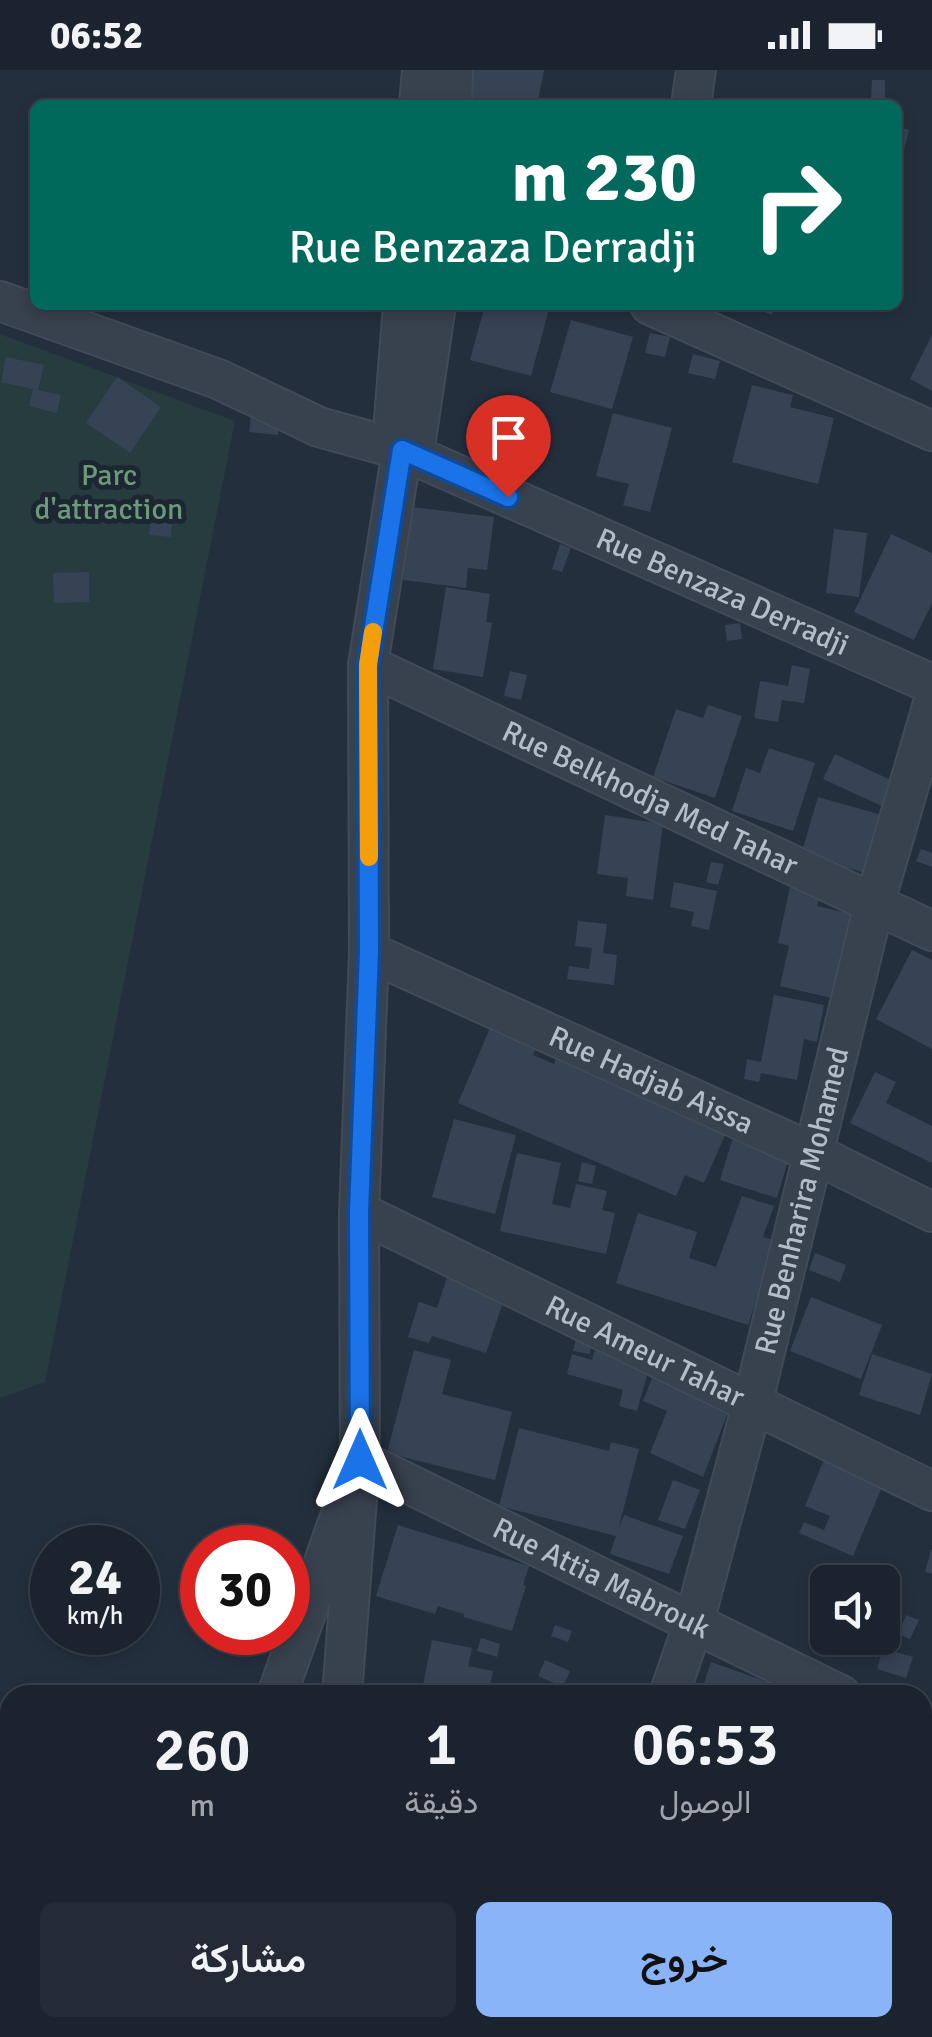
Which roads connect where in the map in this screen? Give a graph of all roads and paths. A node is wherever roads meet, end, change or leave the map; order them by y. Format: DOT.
graph roads {
  1 [pos="422,70"];
  2 [pos="453,70"];
  3 [pos="696,70"];
  4 [pos="419,100"];
  5 [pos="452,100"];
  6 [pos="692,100"];
  7 [pos="0,302"];
  8 [pos="403,310"];
  9 [pos="435,310"];
  10 [pos="666,310"];
  11 [pos="932,431"];
  12 [pos="402,450"];
  13 [pos="368,665"];
  14 [pos="932,684"];
  15 [pos="932,707"];
  16 [pos="874,905"];
  17 [pos="932,931"];
  18 [pos="369,952"];
  19 [pos="812,1152"];
  20 [pos="359,1212"];
  21 [pos="932,1212"];
  22 [pos="752,1404"];
  23 [pos="360,1460"];
  24 [pos="932,1490"];
  25 [pos="694,1622"];
  26 [pos="280,1685"];
  27 [pos="343,1685"];
  28 [pos="672,1685"];
  29 [pos="821,1685"];
  1 -- 4 [label="street"];
  2 -- 5 [label="street"];
  3 -- 6 [label="street"];
  7 -- 12 [label="street, Rue Benzaza Derradji"];
  8 -- 12 [label="street"];
  9 -- 12 [label="street"];
  10 -- 11 [label="street"];
  12 -- 13 [label="street"];
  12 -- 14 [label="street, Rue Benzaza Derradji"];
  13 -- 16 [label="street, Rue Belkhodja Med Tahar"];
  13 -- 18 [label="street"];
  15 -- 16 [label="street, Rue Benharira Mohamed"];
  16 -- 17 [label="street, Rue Belkhodja Med Tahar"];
  16 -- 19 [label="street, Rue Benharira Mohamed"];
  18 -- 19 [label="street, Rue Hadjab Aissa"];
  18 -- 20 [label="street"];
  19 -- 21 [label="street, Rue Hadjab Aissa"];
  19 -- 22 [label="street, Rue Benharira Mohamed"];
  20 -- 22 [label="street, Rue Ameur Tahar"];
  20 -- 23 [label="street"];
  22 -- 24 [label="street, Rue Ameur Tahar"];
  22 -- 25 [label="street, Rue Benharira Mohamed"];
  23 -- 25 [label="street, Rue Attia Mabrouk"];
  23 -- 26 [label="street"];
  23 -- 27 [label="street"];
  25 -- 28 [label="street, Rue Benharira Mohamed"];
  25 -- 29 [label="street, Rue Attia Mabrouk"];
}
